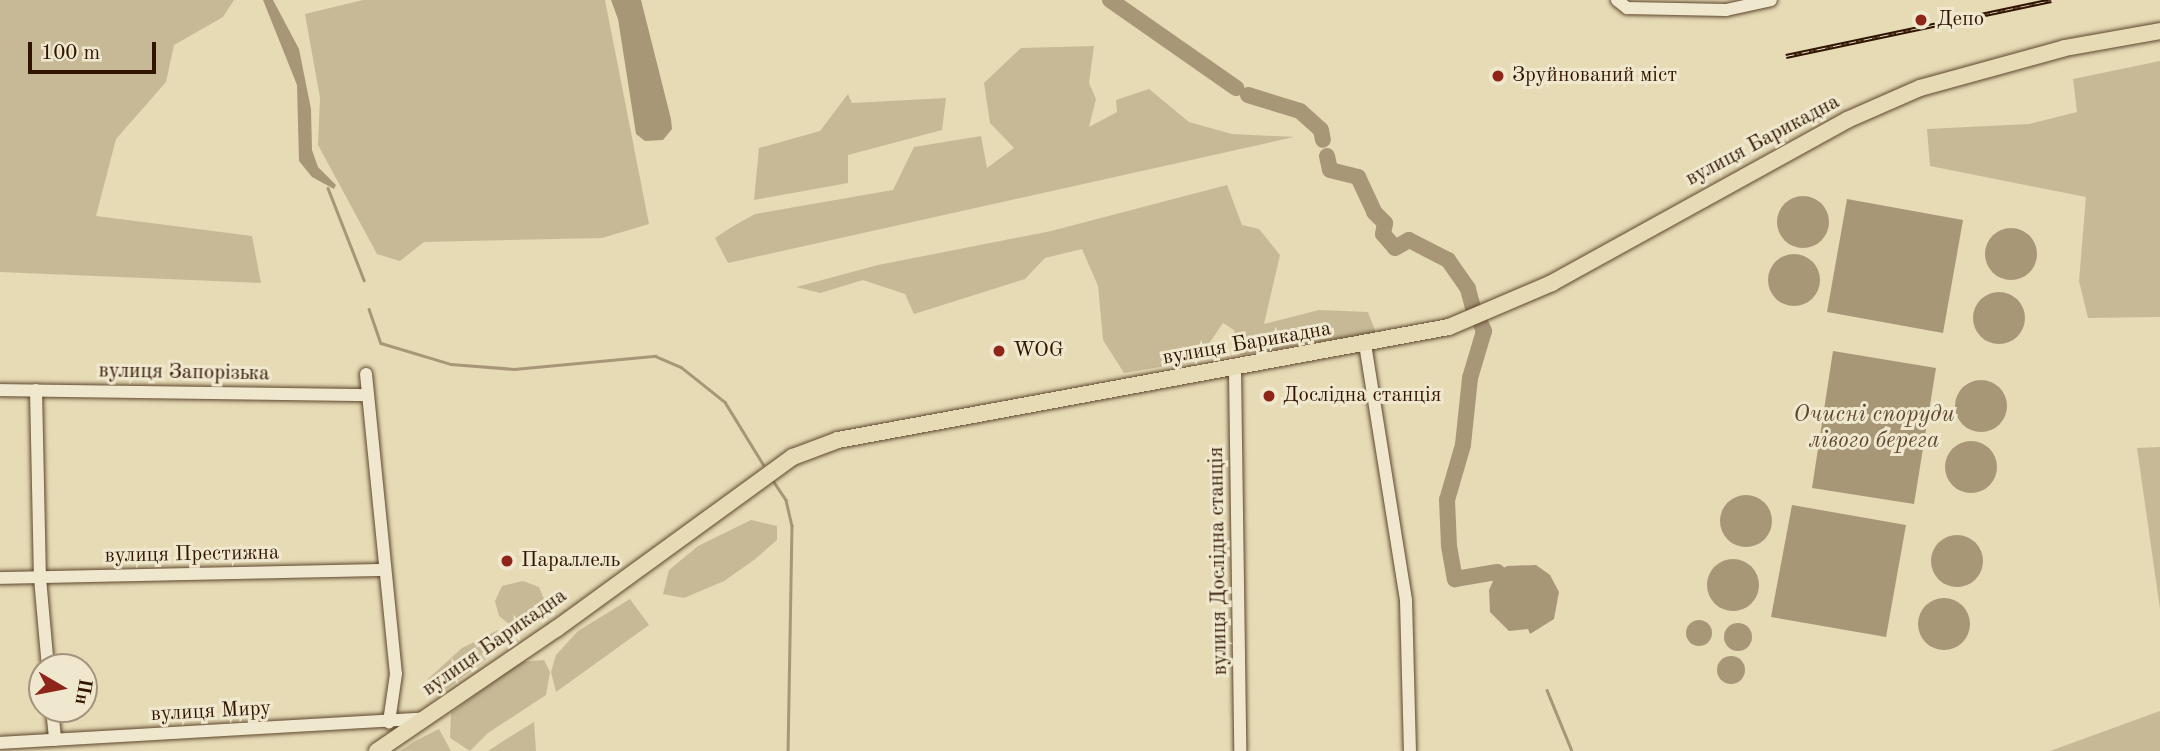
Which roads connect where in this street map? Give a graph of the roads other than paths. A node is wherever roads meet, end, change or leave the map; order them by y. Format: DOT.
graph roads {
  1 [pos="1617,0"];
  2 [pos="1771,0"];
  3 [pos="2160,31"];
  4 [pos="1365,344"];
  5 [pos="1235,370"];
  6 [pos="366,374"];
  7 [pos="0,390"];
  8 [pos="36,390"];
  9 [pos="368,395"];
  10 [pos="385,570"];
  11 [pos="40,578"];
  12 [pos="0,579"];
  13 [pos="47,653"];
  14 [pos="423,719"];
  15 [pos="389,722"];
  16 [pos="53,723"];
  17 [pos="55,740"];
  18 [pos="0,743"];
  19 [pos="377,751"];
  20 [pos="1240,751"];
  21 [pos="1410,751"];
  1 -- 2 [label="street"];
  3 -- 4 [label="main road, вулиця Барикадна"];
  4 -- 5 [label="main road, вулиця Барикадна"];
  4 -- 21 [label="street"];
  5 -- 14 [label="main road, вулиця Барикадна"];
  5 -- 20 [label="street, вулиця Дослідна станція"];
  6 -- 9 [label="street"];
  7 -- 8 [label="street, вулиця Запорізька"];
  8 -- 9 [label="street, вулиця Запорізька"];
  8 -- 11 [label="street"];
  9 -- 10 [label="street"];
  10 -- 11 [label="street, вулиця Престижна"];
  10 -- 15 [label="street"];
  11 -- 12 [label="street, вулиця Престижна"];
  11 -- 13 [label="street"];
  14 -- 15 [label="street, вулиця Миру"];
  14 -- 19 [label="main road, вулиця Барикадна"];
  15 -- 17 [label="street, вулиця Миру"];
  16 -- 17 [label="street"];
  17 -- 18 [label="street, вулиця Миру"];
}
